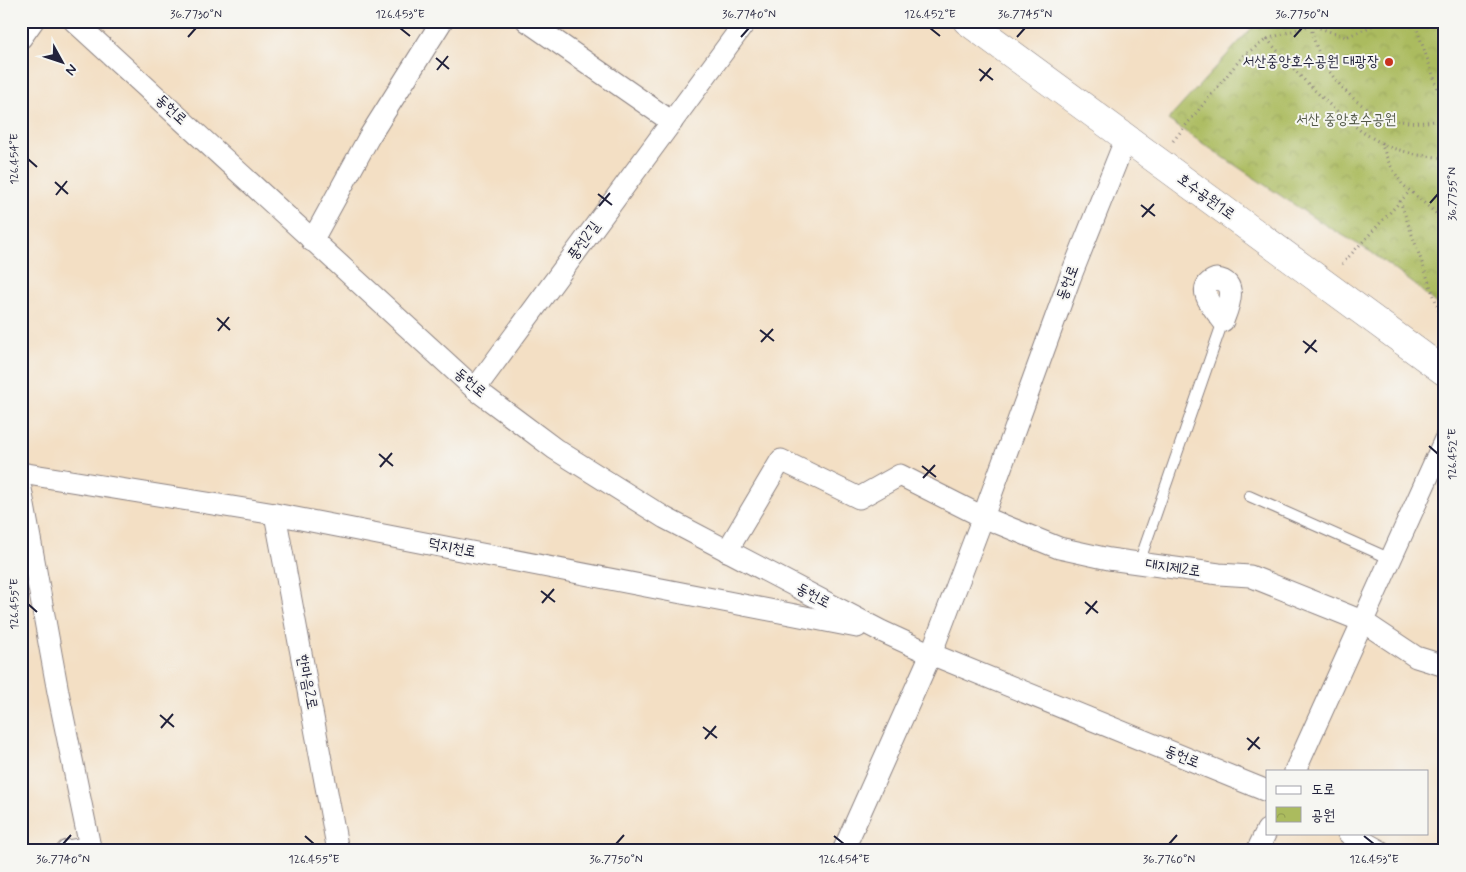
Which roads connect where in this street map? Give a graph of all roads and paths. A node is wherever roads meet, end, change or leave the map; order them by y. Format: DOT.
graph roads {
  1 [pos="33,21"];
  2 [pos="74,21"];
  3 [pos="442,21"];
  4 [pos="527,21"];
  5 [pos="746,21"];
  6 [pos="967,21"];
  7 [pos="1384,21"];
  8 [pos="1414,21"];
  9 [pos="1311,23"];
  10 [pos="21,38"];
  11 [pos="1267,39"];
  12 [pos="1445,109"];
  13 [pos="1445,119"];
  14 [pos="672,122"];
  15 [pos="1126,138"];
  16 [pos="1381,142"];
  17 [pos="1445,158"];
  18 [pos="1157,161"];
  19 [pos="1410,191"];
  20 [pos="1400,201"];
  21 [pos="1445,221"];
  22 [pos="312,241"];
  23 [pos="1324,284"];
  24 [pos="1223,321"];
  25 [pos="1445,326"];
  26 [pos="1445,372"];
  27 [pos="475,389"];
  28 [pos="1445,439"];
  29 [pos="21,473"];
  30 [pos="21,489"];
  31 [pos="1249,496"];
  32 [pos="275,514"];
  33 [pos="983,517"];
  34 [pos="727,550"];
  35 [pos="1390,559"];
  36 [pos="1139,563"];
  37 [pos="1362,622"];
  38 [pos="881,631"];
  39 [pos="931,654"];
  40 [pos="1445,666"];
  41 [pos="1295,770"];
  42 [pos="1266,791"];
  43 [pos="1266,832"];
  44 [pos="1350,834"];
  45 [pos="67,851"];
  46 [pos="338,851"];
  47 [pos="843,851"];
  48 [pos="1257,851"];
  49 [pos="1380,851"];
  1 -- 10 [label="street"];
  2 -- 22 [label="street, 동헌로"];
  3 -- 22 [label="street"];
  4 -- 14 [label="street"];
  5 -- 14 [label="street, 풍전2길"];
  6 -- 15 [label="main road, 호수공원1로"];
  7 -- 9 [label="path"];
  8 -- 12 [label="path"];
  9 -- 11 [label="path"];
  9 -- 13 [label="path"];
  11 -- 16 [label="path"];
  11 -- 18 [label="path"];
  14 -- 27 [label="street, 풍전2길"];
  15 -- 18 [label="main road, 호수공원1로"];
  15 -- 33 [label="street, 동헌로"];
  16 -- 17 [label="path"];
  16 -- 19 [label="path"];
  18 -- 23 [label="main road, 호수공원1로"];
  19 -- 20 [label="path"];
  19 -- 21 [label="path"];
  20 -- 23 [label="path"];
  20 -- 25 [label="path"];
  22 -- 27 [label="street, 동헌로"];
  23 -- 26 [label="main road, 호수공원1로"];
  24 -- 36 [label="lane"];
  27 -- 34 [label="street, 동헌로"];
  28 -- 35 [label="street"];
  29 -- 32 [label="street, 덕지천로"];
  30 -- 45 [label="street"];
  31 -- 35 [label="lane"];
  32 -- 38 [label="street, 덕지천로"];
  32 -- 46 [label="street, 한마음2로"];
  33 -- 34 [label="street, 대지제2로"];
  33 -- 36 [label="street, 대지제2로"];
  33 -- 39 [label="street, 동헌로"];
  34 -- 38 [label="street, 동헌로"];
  35 -- 37 [label="street"];
  36 -- 37 [label="street, 대지제2로"];
  37 -- 40 [label="street, 대지제2로"];
  37 -- 41 [label="street"];
  38 -- 39 [label="street, 동헌로"];
  39 -- 42 [label="street, 동헌로"];
  39 -- 47 [label="street"];
  43 -- 48 [label="street"];
  44 -- 49 [label="street"];
}
